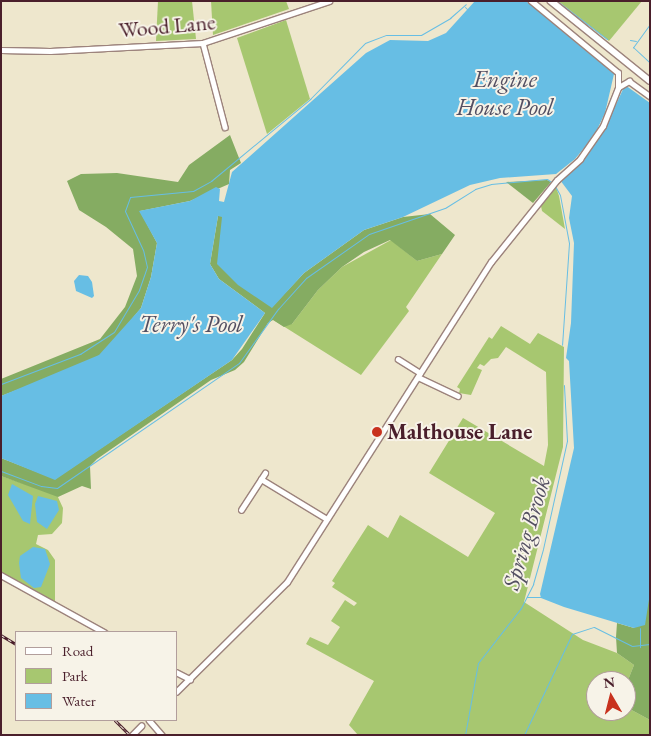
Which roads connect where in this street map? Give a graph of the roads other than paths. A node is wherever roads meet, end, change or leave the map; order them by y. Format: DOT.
graph roads {
  1 [pos="329,1"];
  2 [pos="531,1"];
  3 [pos="551,1"];
  4 [pos="203,43"];
  5 [pos="1,50"];
  6 [pos="650,81"];
  7 [pos="618,88"];
  8 [pos="650,96"];
  9 [pos="225,127"];
  10 [pos="398,359"];
  11 [pos="419,375"];
  12 [pos="458,396"];
  13 [pos="265,473"];
  14 [pos="261,479"];
  15 [pos="241,510"];
  16 [pos="327,519"];
  17 [pos="1,575"];
  18 [pos="102,631"];
  19 [pos="178,673"];
  20 [pos="190,679"];
  21 [pos="178,690"];
  22 [pos="147,721"];
  23 [pos="149,721"];
  24 [pos="132,735"];
  25 [pos="162,735"];
  1 -- 4 [label="street, Wood Lane"];
  2 -- 7 [label="street"];
  3 -- 6 [label="street"];
  4 -- 5 [label="street, Wood Lane"];
  4 -- 9 [label="street"];
  7 -- 8 [label="street"];
  7 -- 11 [label="street"];
  10 -- 11 [label="street"];
  11 -- 12 [label="street"];
  11 -- 16 [label="street"];
  13 -- 14 [label="street"];
  14 -- 15 [label="street"];
  14 -- 16 [label="street"];
  16 -- 20 [label="street"];
  17 -- 18 [label="street"];
  19 -- 20 [label="street"];
  20 -- 21 [label="street"];
  22 -- 24 [label="street, bridge"];
  23 -- 25 [label="street"];
}
